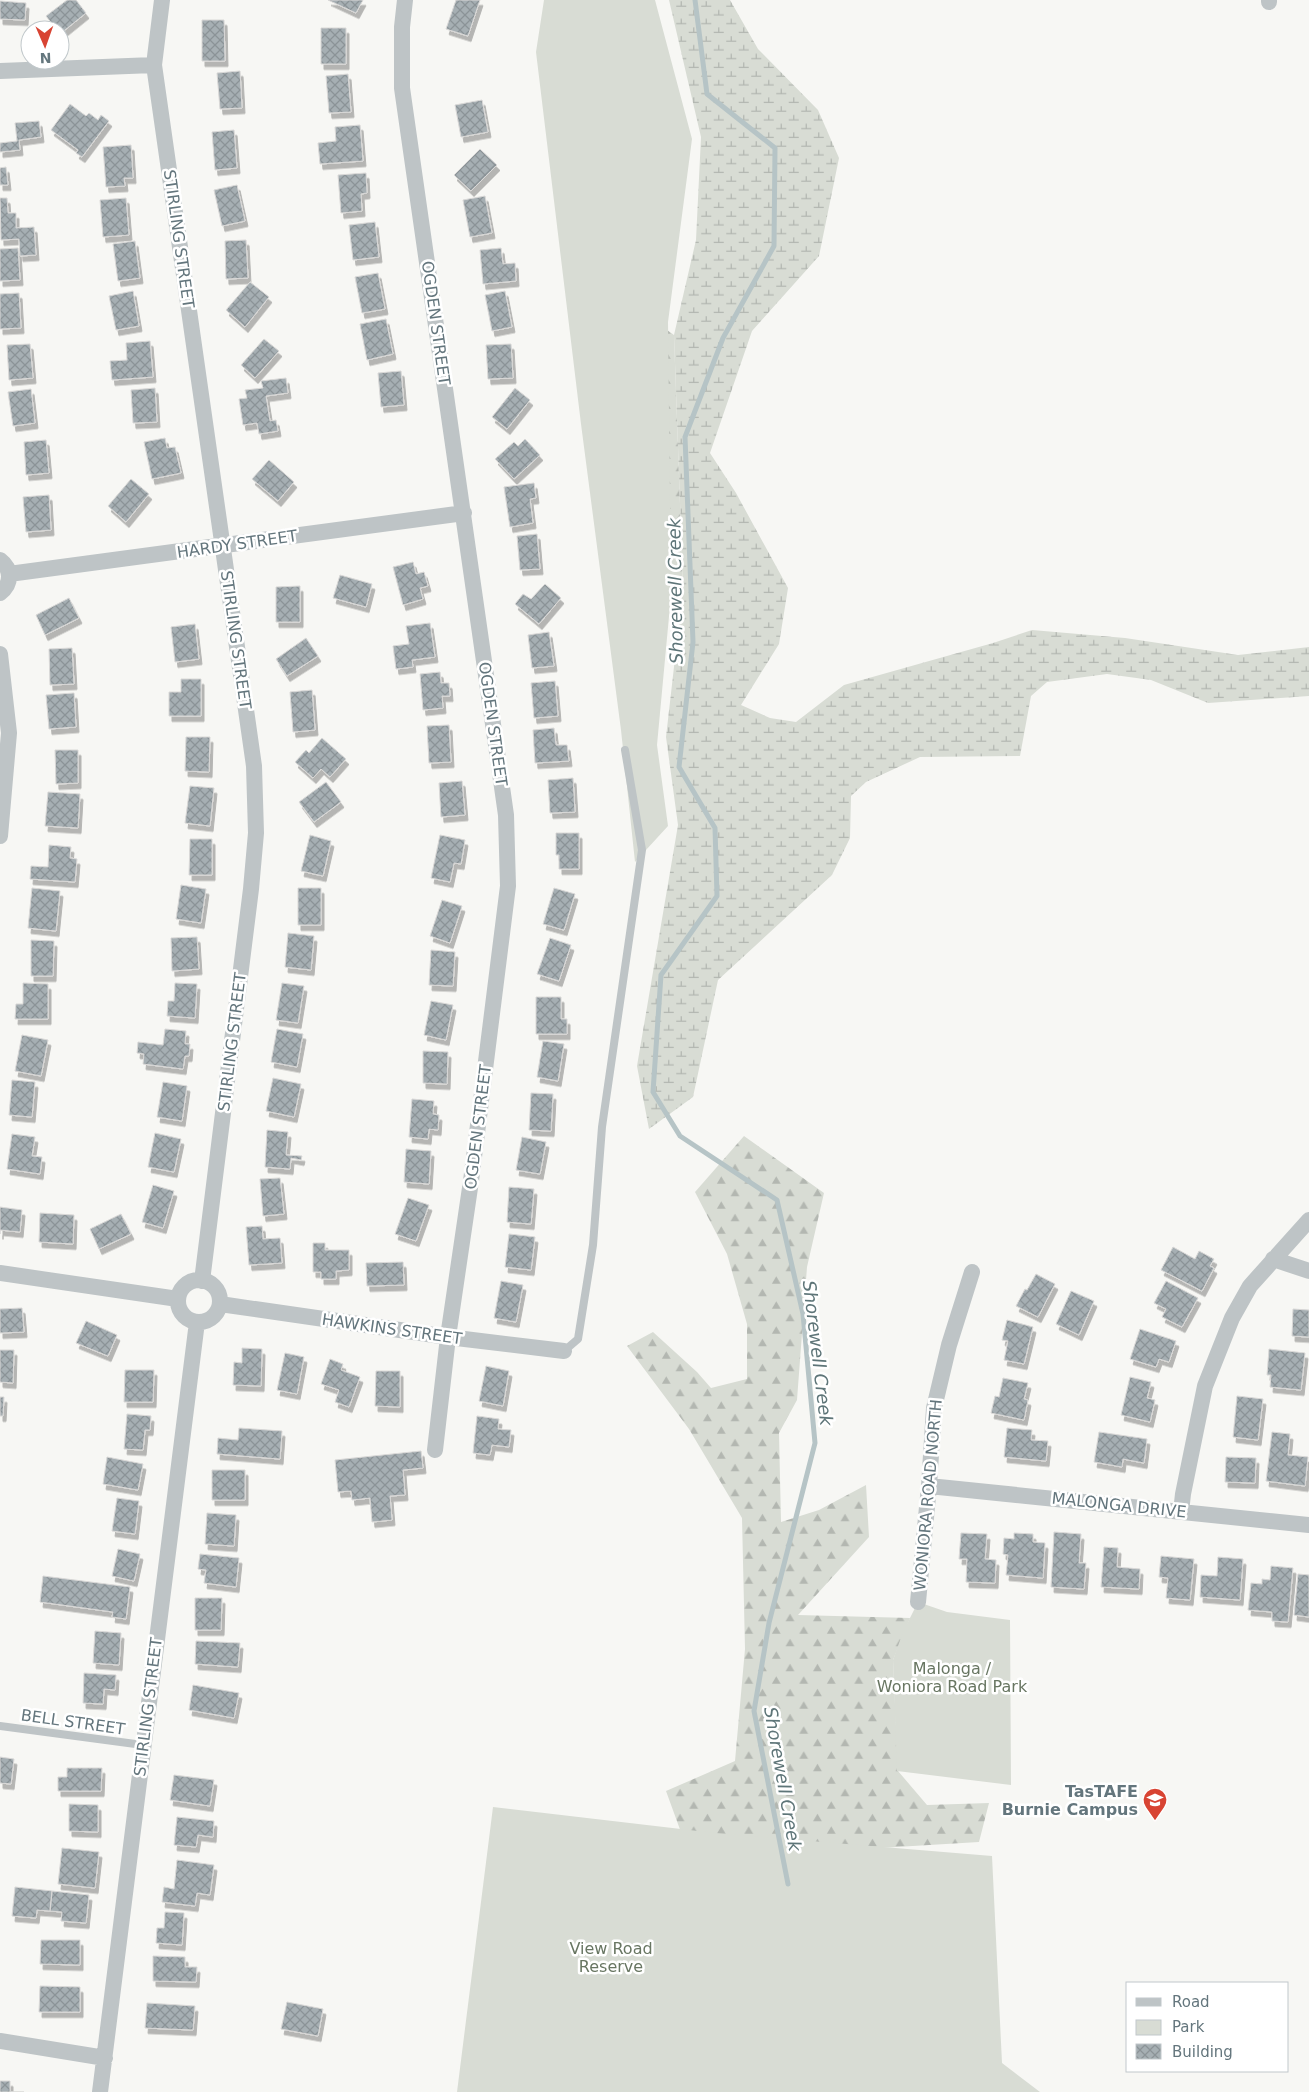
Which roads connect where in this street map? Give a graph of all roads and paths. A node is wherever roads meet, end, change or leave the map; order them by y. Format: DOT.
graph roads {
  1 [pos="162,0"];
  2 [pos="405,0"];
  3 [pos="154,65"];
  4 [pos="0,71"];
  5 [pos="464,513"];
  6 [pos="223,547"];
  7 [pos="0,560"];
  8 [pos="10,574"];
  9 [pos="0,593"];
  10 [pos="0,654"];
  11 [pos="625,750"];
  12 [pos="0,836"];
  13 [pos="1309,1220"];
  14 [pos="1273,1259"];
  15 [pos="1309,1271"];
  16 [pos="0,1272"];
  17 [pos="972,1272"];
  18 [pos="202,1281"];
  19 [pos="178,1299"];
  20 [pos="220,1304"];
  21 [pos="197,1322"];
  22 [pos="448,1337"];
  23 [pos="564,1351"];
  24 [pos="435,1450"];
  25 [pos="929,1486"];
  26 [pos="1182,1512"];
  27 [pos="1309,1525"];
  28 [pos="918,1602"];
  29 [pos="0,1726"];
  30 [pos="143,1745"];
  31 [pos="0,2041"];
  32 [pos="104,2058"];
  33 [pos="100,2092"];
  1 -- 3 [label="street, STIRLING STREET"];
  2 -- 5 [label="street, OGDEN STREET"];
  3 -- 4 [label="street"];
  3 -- 6 [label="street, STIRLING STREET"];
  5 -- 6 [label="street, HARDY STREET"];
  5 -- 22 [label="street, OGDEN STREET"];
  6 -- 8 [label="street, HARDY STREET"];
  6 -- 18 [label="street, STIRLING STREET"];
  7 -- 8 [label="street"];
  8 -- 9 [label="street"];
  10 -- 12 [label="street"];
  11 -- 23 [label="lane"];
  13 -- 14 [label="street"];
  14 -- 15 [label="street"];
  14 -- 26 [label="street"];
  16 -- 19 [label="street"];
  17 -- 25 [label="street, WONIORA ROAD NORTH"];
  18 -- 19 [label="street"];
  18 -- 20 [label="street"];
  19 -- 21 [label="street"];
  20 -- 21 [label="street"];
  20 -- 22 [label="street, HAWKINS STREET"];
  21 -- 30 [label="street, STIRLING STREET"];
  22 -- 23 [label="street, HAWKINS STREET"];
  22 -- 24 [label="street, OGDEN STREET"];
  25 -- 26 [label="street, MALONGA DRIVE"];
  25 -- 28 [label="street, WONIORA ROAD NORTH"];
  26 -- 27 [label="street, MALONGA DRIVE"];
  29 -- 30 [label="lane, BELL STREET"];
  30 -- 32 [label="street, STIRLING STREET"];
  31 -- 32 [label="street"];
  32 -- 33 [label="street, STIRLING STREET"];
}
